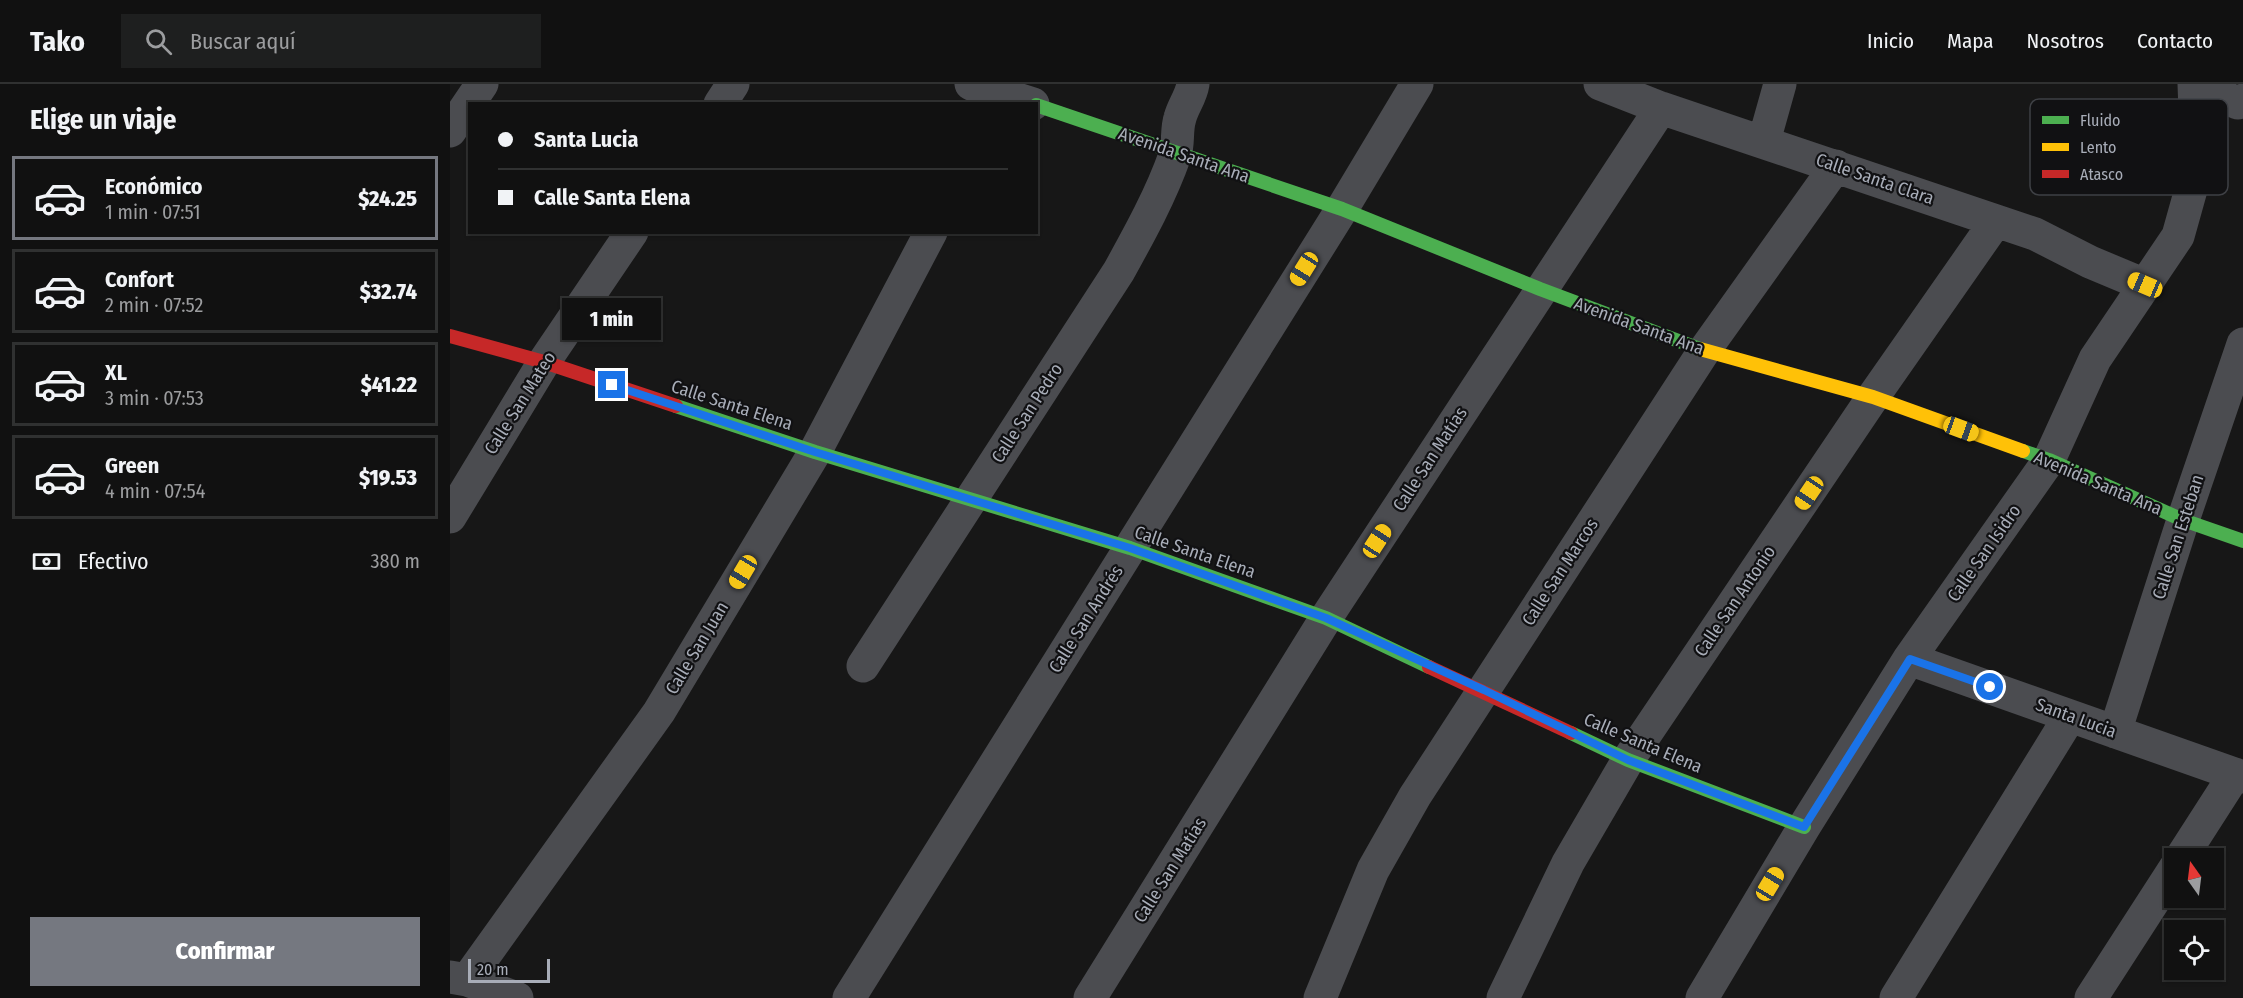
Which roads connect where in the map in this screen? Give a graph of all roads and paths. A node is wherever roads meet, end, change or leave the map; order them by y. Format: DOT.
graph roads {
  1 [pos="482,84"];
  2 [pos="733,84"];
  3 [pos="971,84"];
  4 [pos="1193,84"];
  5 [pos="1417,84"];
  6 [pos="1600,84"];
  7 [pos="1780,84"];
  8 [pos="2194,84"];
  9 [pos="1017,98"];
  10 [pos="2195,99"];
  11 [pos="2240,101"];
  12 [pos="470,102"];
  13 [pos="721,102"];
  14 [pos="468,105"];
  15 [pos="1038,105"];
  16 [pos="1662,108"];
  17 [pos="450,131"];
  18 [pos="1764,141"];
  19 [pos="1177,152"];
  20 [pos="1836,166"];
  21 [pos="2189,195"];
  22 [pos="1342,209"];
  23 [pos="1996,221"];
  24 [pos="631,234"];
  25 [pos="930,234"];
  26 [pos="2145,285"];
  27 [pos="1540,289"];
  28 [pos="450,336"];
  29 [pos="2243,344"];
  30 [pos="1704,351"];
  31 [pos="544,362"];
  32 [pos="1873,397"];
  33 [pos="815,452"];
  34 [pos="2049,460"];
  35 [pos="972,500"];
  36 [pos="450,517"];
  37 [pos="2183,520"];
  38 [pos="2243,541"];
  39 [pos="1130,548"];
  40 [pos="1326,618"];
  41 [pos="1910,659"];
  42 [pos="863,666"];
  43 [pos="1484,690"];
  44 [pos="2070,716"];
  45 [pos="2115,732"];
  46 [pos="1628,760"];
  47 [pos="2239,776"];
  48 [pos="1804,827"];
  49 [pos="2188,848"];
  50 [pos="2164,885"];
  51 [pos="459,979"];
  52 [pos="517,998"];
  53 [pos="849,998"];
  54 [pos="1090,998"];
  55 [pos="1320,998"];
  56 [pos="1503,998"];
  57 [pos="1702,998"];
  58 [pos="1896,998"];
  59 [pos="2091,998"];
  1 -- 12 [label="street"];
  2 -- 13 [label="street"];
  3 -- 9 [label="street, Avenida Santa Ana"];
  4 -- 19 [label="street, Calle San Pedro"];
  5 -- 22 [label="street, Calle San Andrés"];
  6 -- 16 [label="street, Calle Santa Clara"];
  7 -- 18 [label="street"];
  8 -- 10 [label="street, Calle San Isidro"];
  8 -- 11 [label="street"];
  14 -- 17 [label="street"];
  15 -- 19 [label="street, Avenida Santa Ana"];
  16 -- 18 [label="street, Calle Santa Clara"];
  16 -- 27 [label="street, Calle San Matías"];
  18 -- 20 [label="street, Calle Santa Clara"];
  19 -- 22 [label="street, Avenida Santa Ana"];
  19 -- 35 [label="street, Calle San Pedro"];
  20 -- 23 [label="street, Calle Santa Clara"];
  20 -- 30 [label="street, Calle San Marcos"];
  21 -- 26 [label="street, Calle San Isidro"];
  22 -- 27 [label="street, Avenida Santa Ana"];
  22 -- 39 [label="street, Calle San Andrés"];
  23 -- 26 [label="street, Calle Santa Clara"];
  23 -- 32 [label="street, Calle San Antonio"];
  24 -- 31 [label="street, Calle San Mateo"];
  25 -- 33 [label="street, Calle San Juan"];
  26 -- 34 [label="street, Calle San Isidro"];
  27 -- 30 [label="street, Avenida Santa Ana"];
  27 -- 40 [label="street, Calle San Matías"];
  28 -- 31 [label="street, Calle Santa Elena"];
  29 -- 37 [label="street, Calle San Esteban"];
  30 -- 32 [label="street, Avenida Santa Ana"];
  30 -- 43 [label="street, Calle San Marcos"];
  31 -- 33 [label="street, Calle Santa Elena"];
  31 -- 36 [label="street, Calle San Mateo"];
  32 -- 34 [label="street, Avenida Santa Ana"];
  32 -- 46 [label="street, Calle San Antonio"];
  33 -- 35 [label="street, Calle Santa Elena"];
  33 -- 51 [label="street, Calle San Juan"];
  34 -- 37 [label="street, Avenida Santa Ana"];
  34 -- 41 [label="street, Calle San Isidro"];
  35 -- 39 [label="street, Calle Santa Elena"];
  35 -- 42 [label="street, Calle San Pedro"];
  37 -- 38 [label="street, Avenida Santa Ana"];
  37 -- 45 [label="street, Calle San Esteban"];
  39 -- 40 [label="street, Calle Santa Elena"];
  39 -- 53 [label="street, Calle San Andrés"];
  40 -- 43 [label="street, Calle Santa Elena"];
  40 -- 54 [label="street, Calle San Matías"];
  41 -- 44 [label="street, Santa Lucia"];
  41 -- 48 [label="street, Calle San Isidro"];
  43 -- 46 [label="street, Calle Santa Elena"];
  43 -- 55 [label="street, Calle San Marcos"];
  44 -- 45 [label="street, Santa Lucia"];
  44 -- 58 [label="street"];
  45 -- 47 [label="street, Santa Lucia"];
  46 -- 48 [label="street, Calle Santa Elena"];
  46 -- 56 [label="street, Calle San Antonio"];
  47 -- 49 [label="street"];
  48 -- 57 [label="street, Calle San Isidro"];
  50 -- 59 [label="street"];
  51 -- 52 [label="street"];
}
